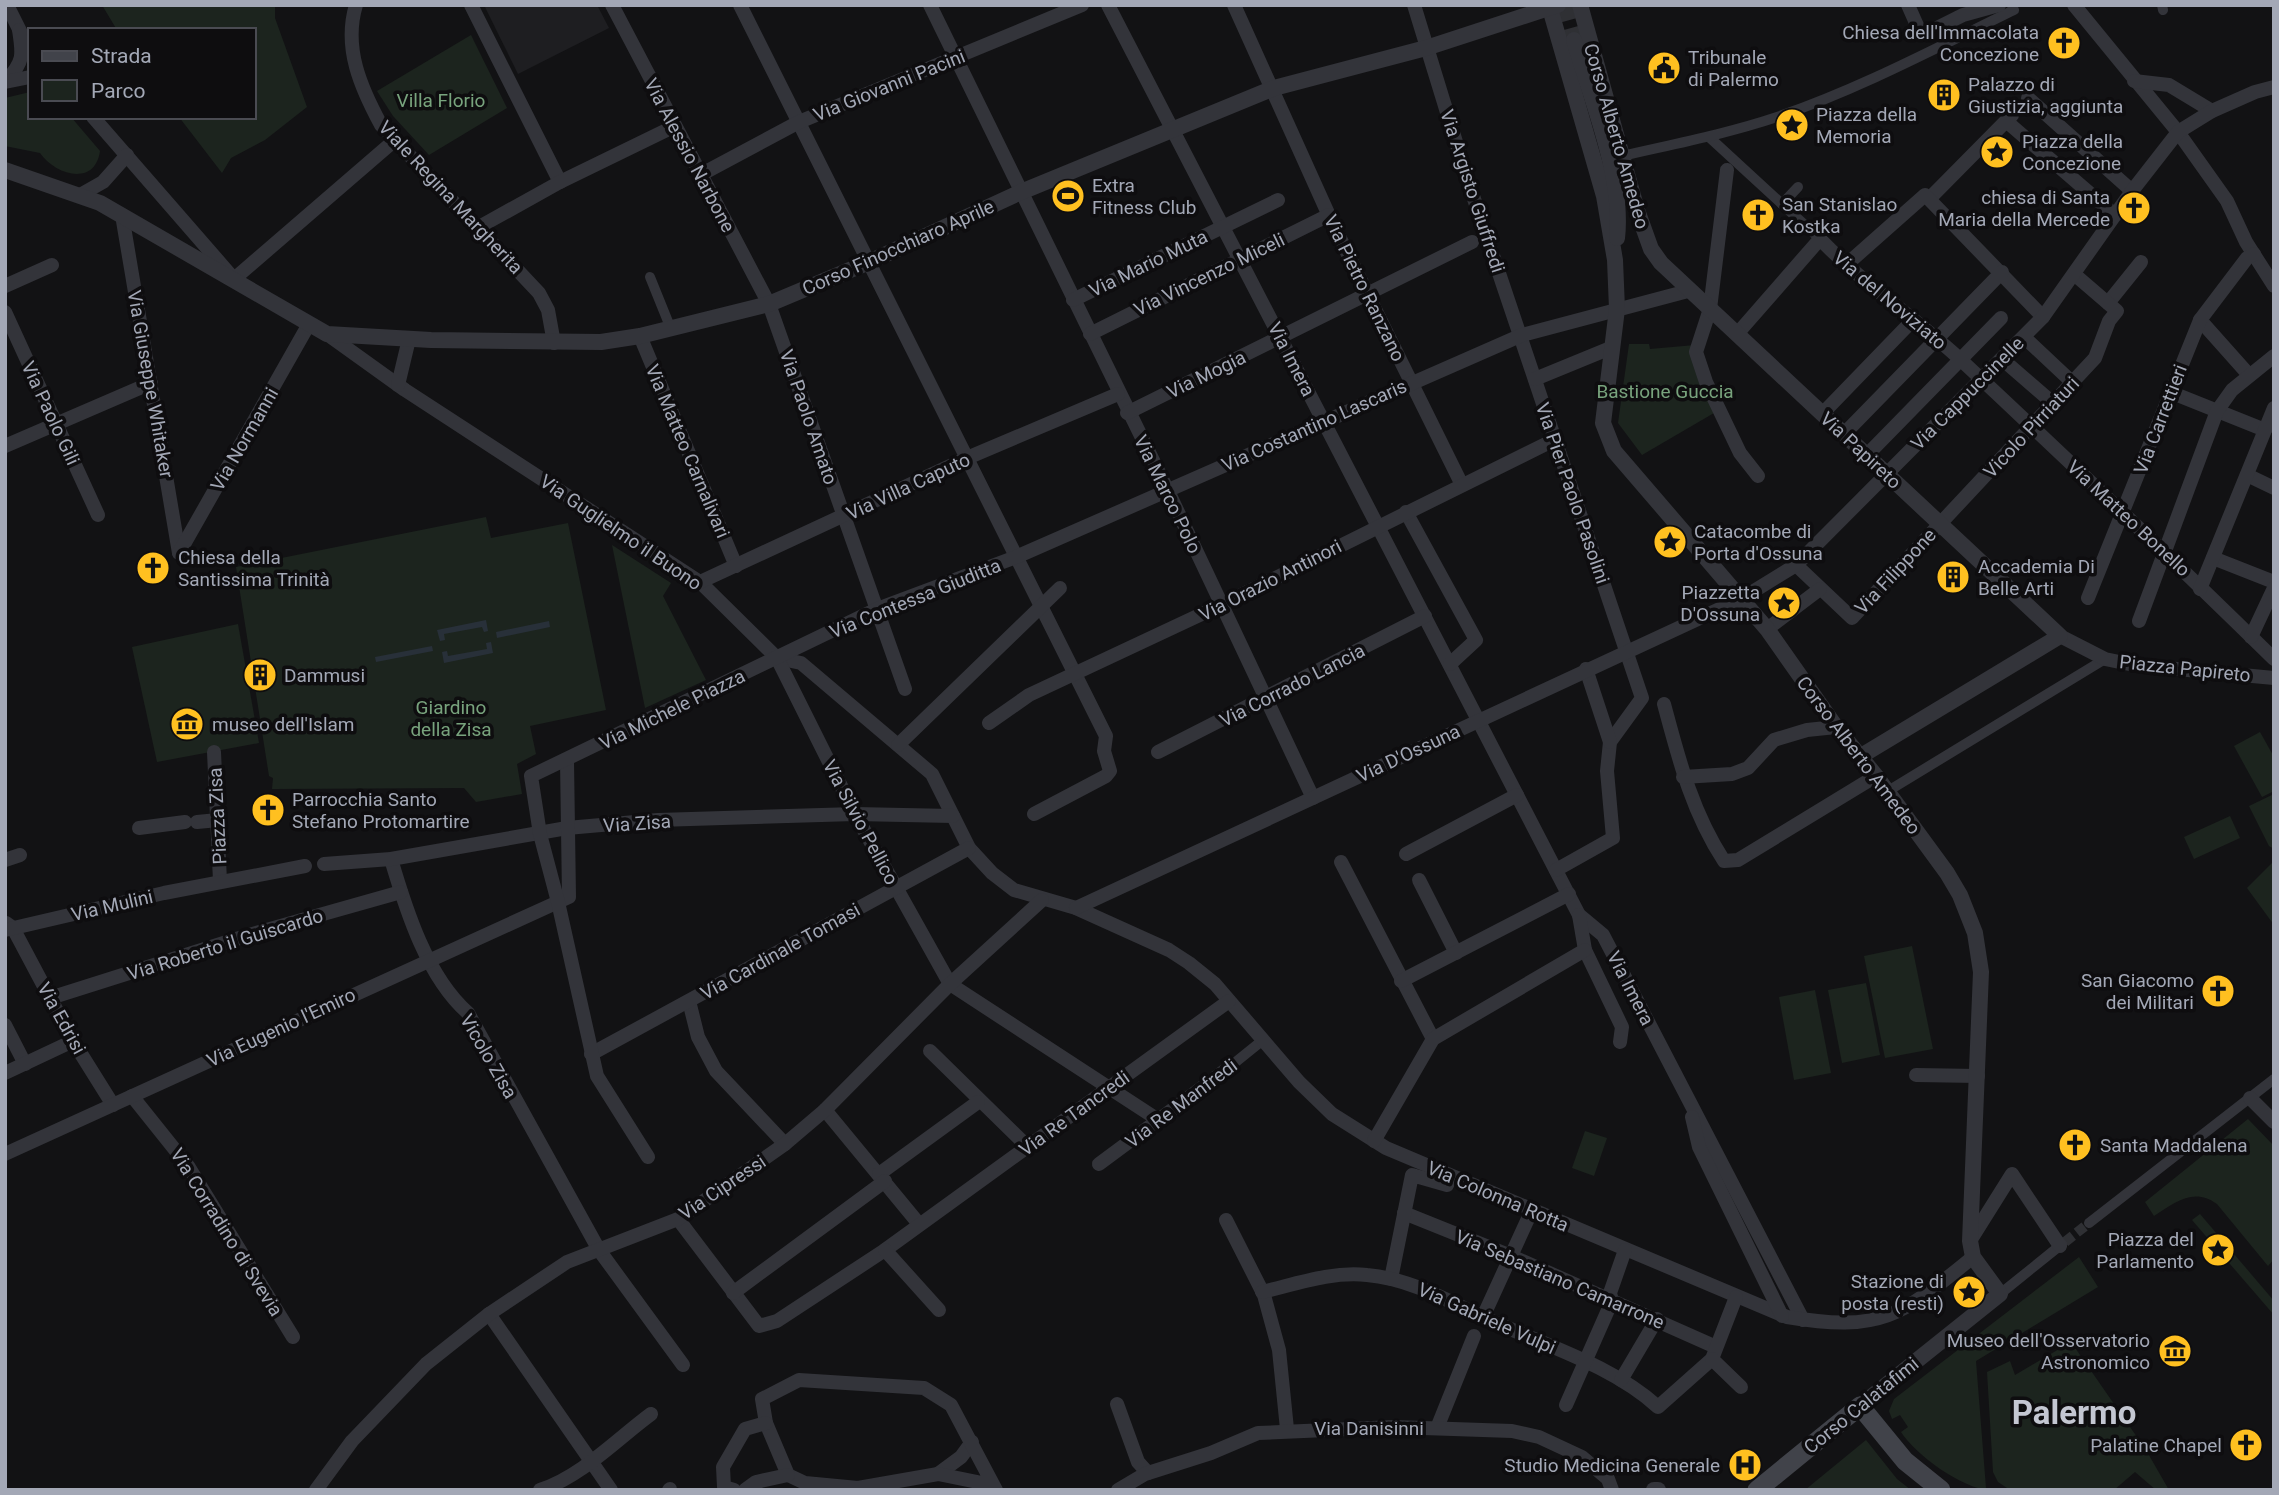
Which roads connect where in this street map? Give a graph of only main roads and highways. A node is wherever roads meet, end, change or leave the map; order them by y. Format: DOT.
graph roads {
  1 [pos="1757,1490"];
  2 [pos="1941,1490"];
  1 -- 2 [label="main road, Corso Calatafimi"];
}
